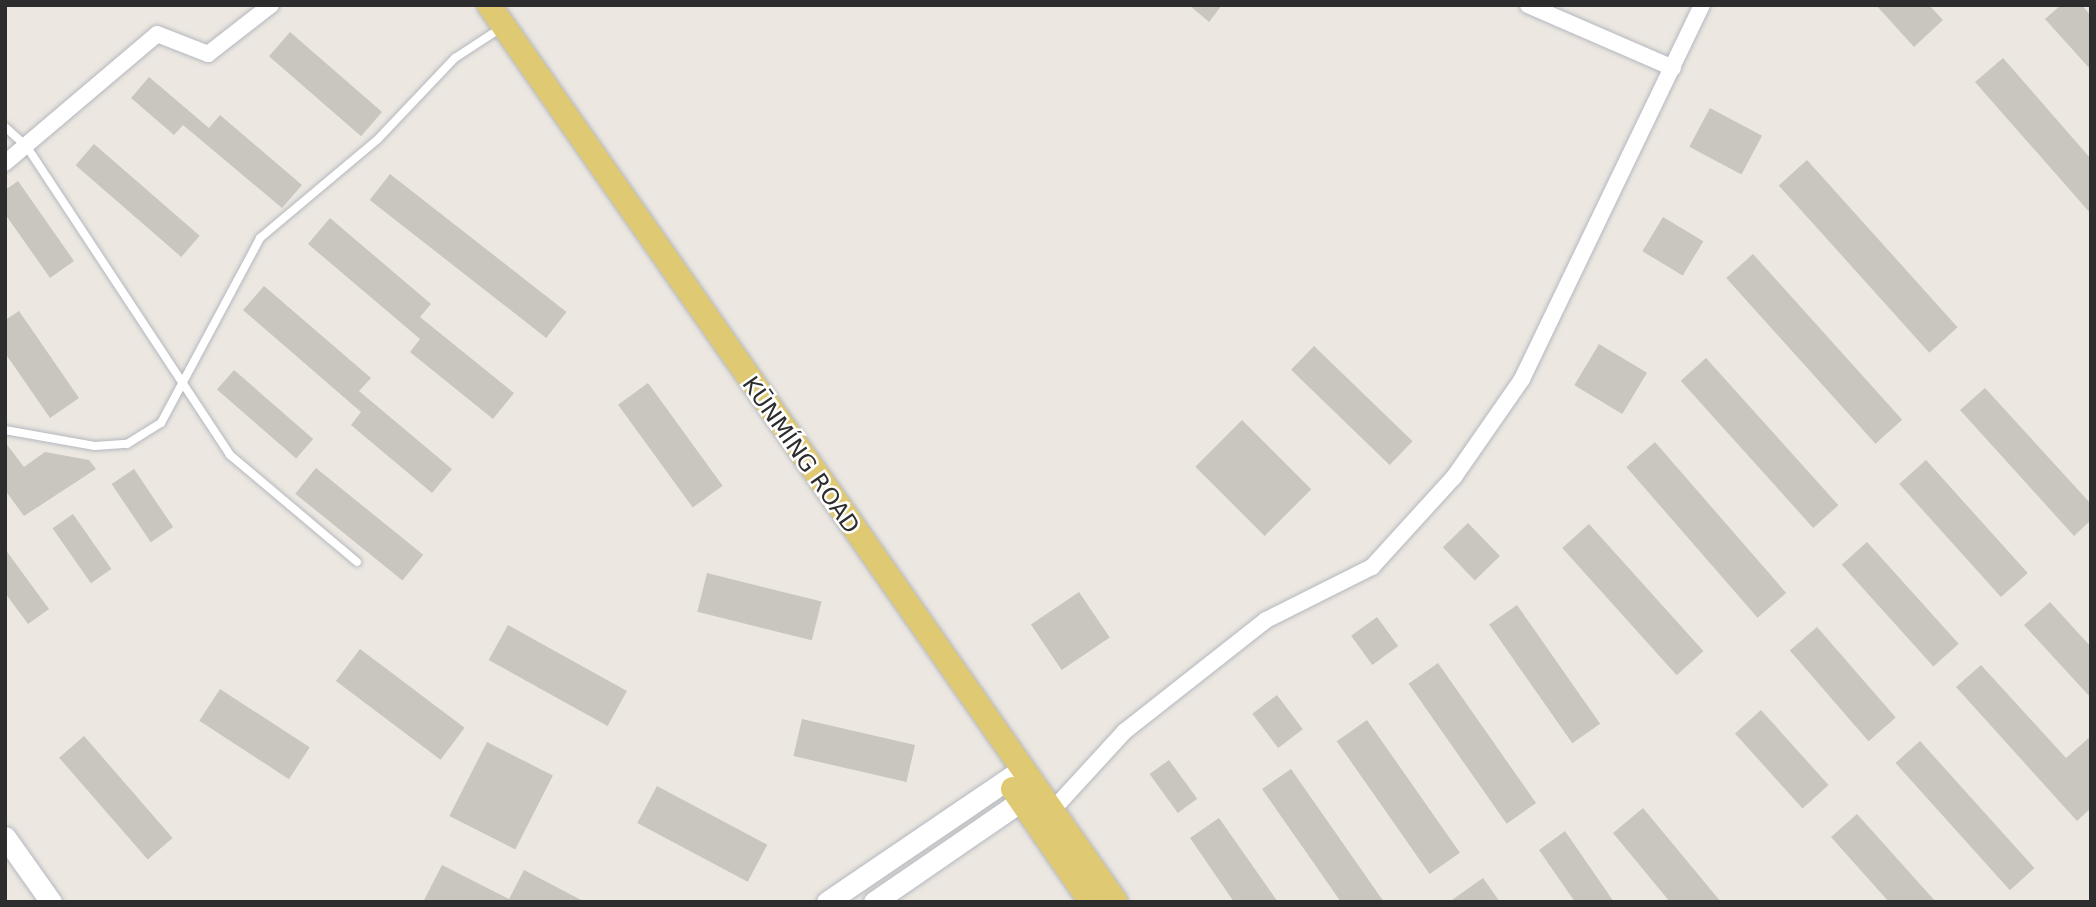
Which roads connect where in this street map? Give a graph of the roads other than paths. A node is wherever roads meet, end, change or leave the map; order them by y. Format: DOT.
graph roads {
  1 [pos="271,5"];
  2 [pos="472,5"];
  3 [pos="489,5"];
  4 [pos="1528,5"];
  5 [pos="1581,5"];
  6 [pos="1702,5"];
  7 [pos="1573,21"];
  8 [pos="497,30"];
  9 [pos="1674,68"];
  10 [pos="5,127"];
  11 [pos="27,147"];
  12 [pos="5,163"];
  13 [pos="182,376"];
  14 [pos="5,430"];
  15 [pos="356,562"];
  16 [pos="1014,775"];
  17 [pos="1029,796"];
  18 [pos="1044,817"];
  19 [pos="5,836"];
  20 [pos="51,902"];
  21 [pos="827,902"];
  22 [pos="874,902"];
  23 [pos="1091,902"];
  24 [pos="1116,902"];
  1 -- 11 [label="street"];
  2 -- 8 [label="main road, KŪNMÍNG ROAD"];
  3 -- 8 [label="main road, KŪNMÍNG ROAD"];
  4 -- 7 [label="street"];
  5 -- 7 [label="street"];
  6 -- 9 [label="street"];
  7 -- 9 [label="street"];
  8 -- 13 [label="lane"];
  8 -- 16 [label="main road, KŪNMÍNG ROAD"];
  9 -- 18 [label="street"];
  10 -- 11 [label="lane"];
  11 -- 12 [label="street"];
  11 -- 13 [label="lane"];
  13 -- 14 [label="lane"];
  13 -- 15 [label="lane"];
  16 -- 17 [label="main road, KŪNMÍNG ROAD"];
  16 -- 21 [label="main road"];
  17 -- 18 [label="main road, KŪNMÍNG ROAD"];
  17 -- 22 [label="main road"];
  18 -- 23 [label="main road, KŪNMÍNG ROAD"];
  18 -- 24 [label="main road, KŪNMÍNG ROAD"];
  19 -- 20 [label="main road"];
}
